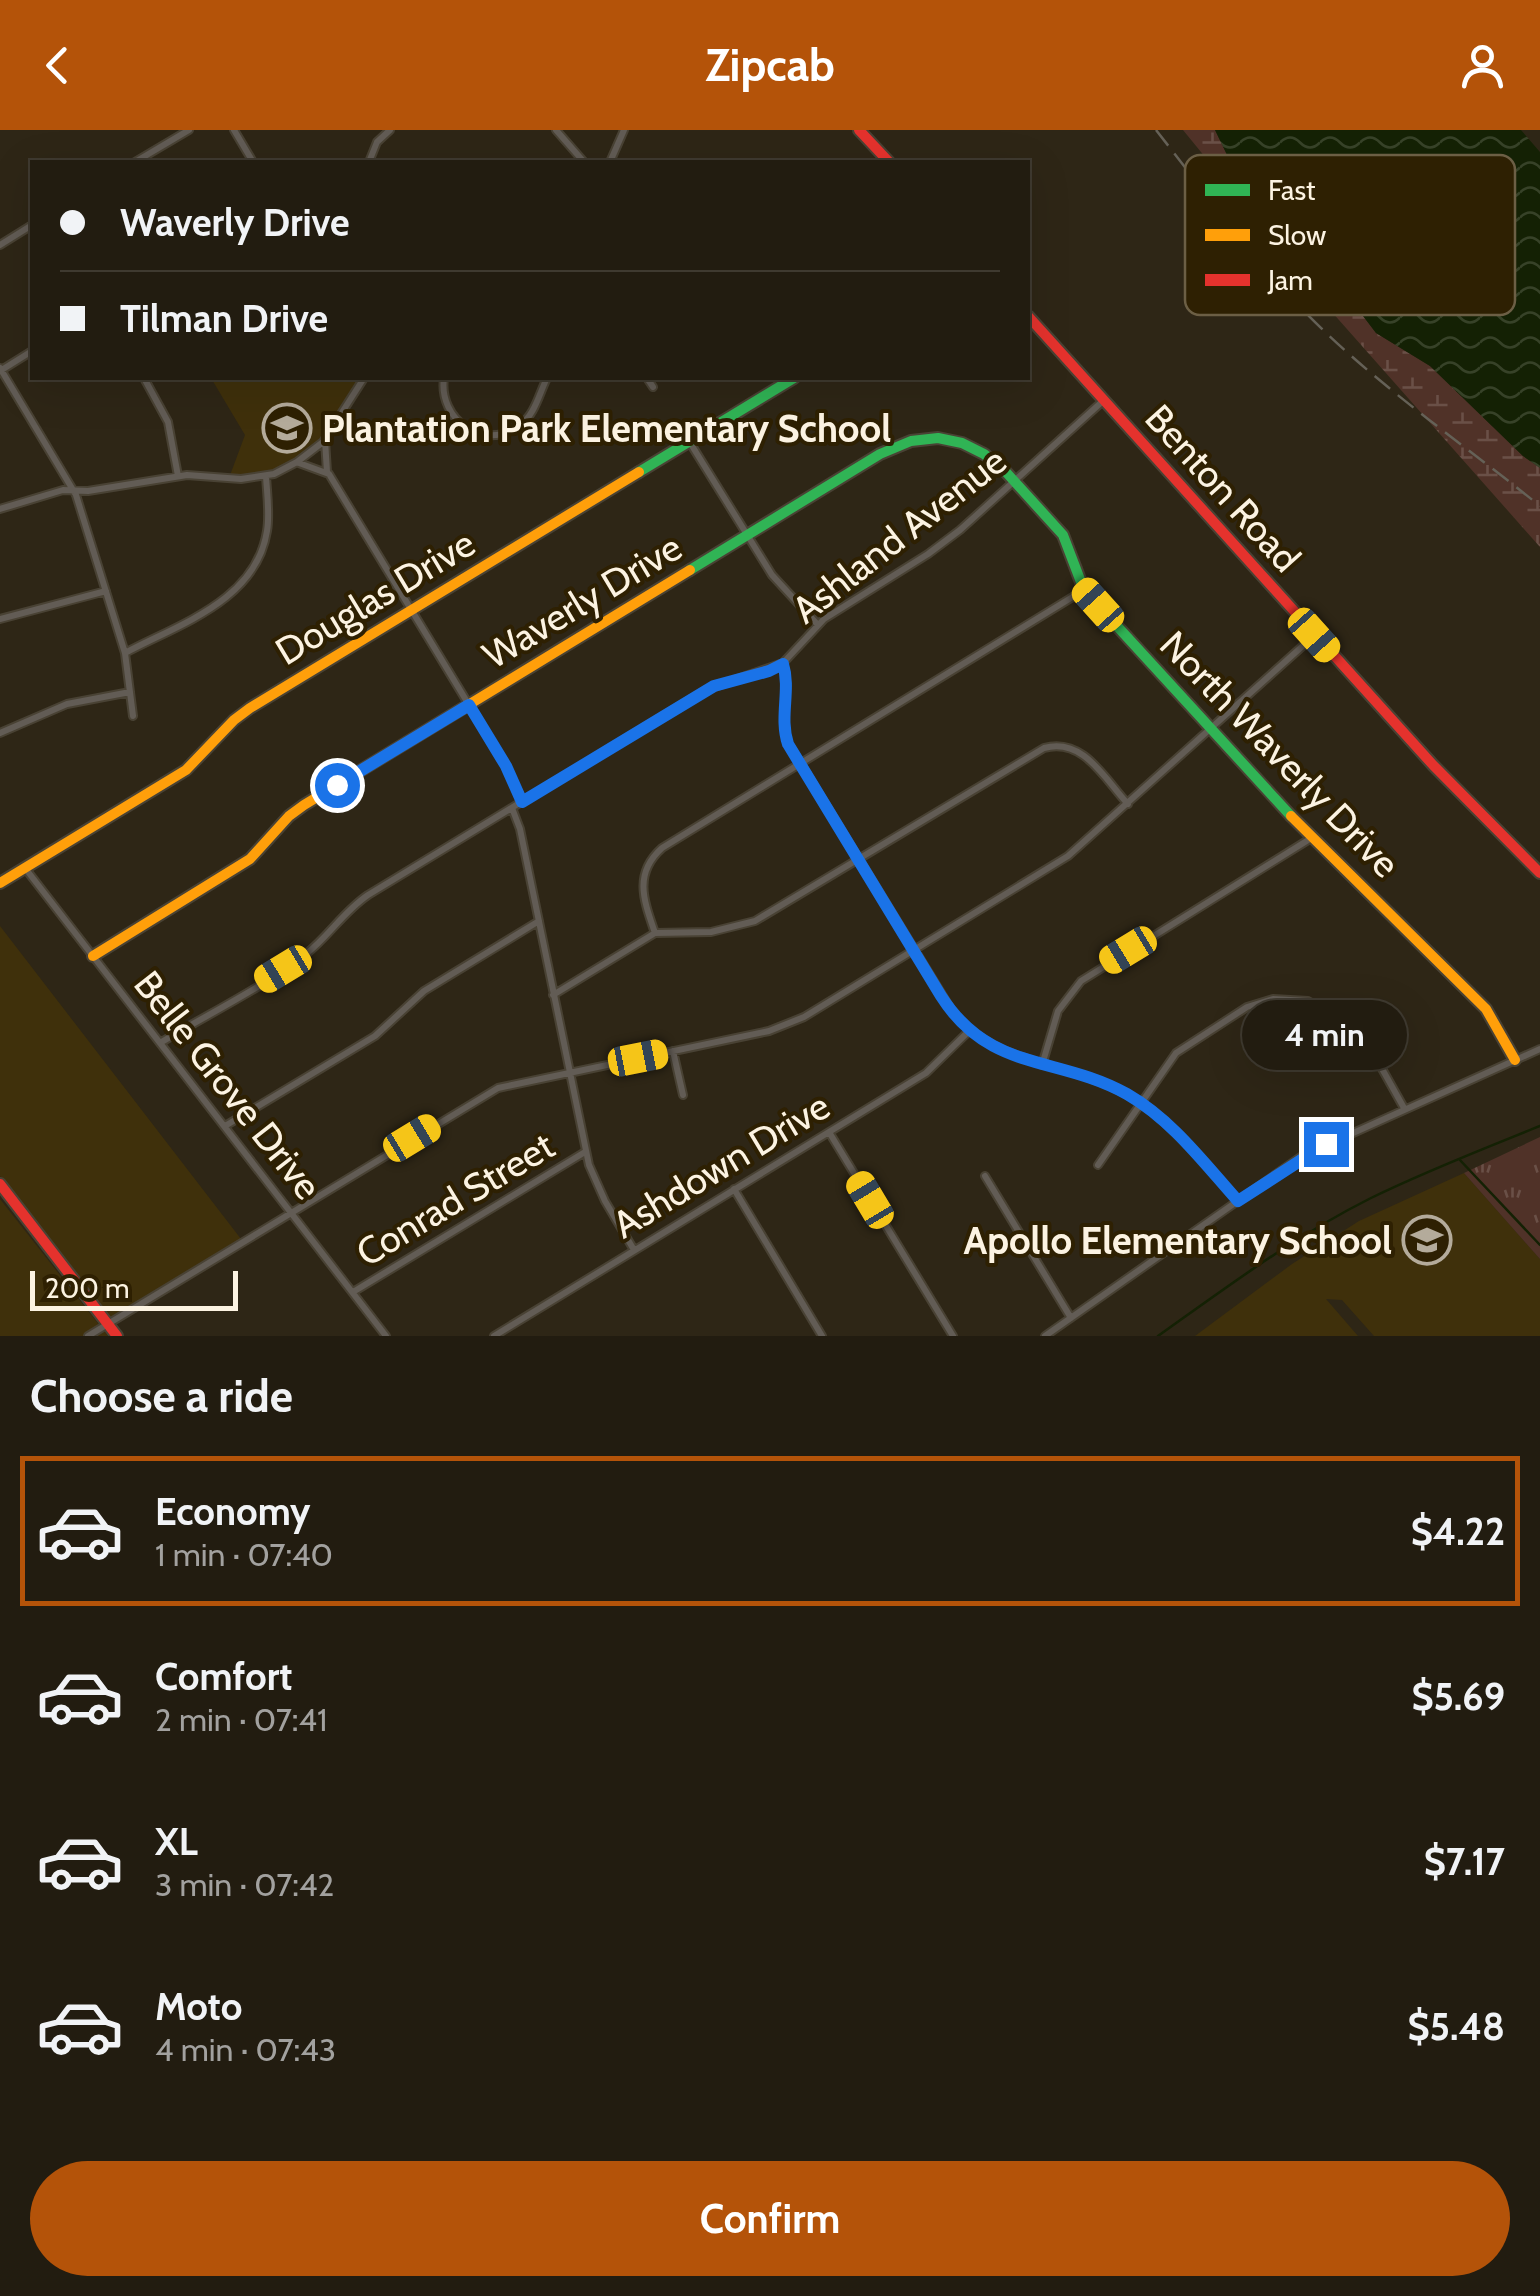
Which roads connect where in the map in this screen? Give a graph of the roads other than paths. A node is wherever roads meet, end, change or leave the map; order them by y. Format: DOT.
graph roads {
  1 [pos="189,130"];
  2 [pos="234,130"];
  3 [pos="390,130"];
  4 [pos="556,130"];
  5 [pos="624,130"];
  6 [pos="859,130"];
  7 [pos="139,160"];
  8 [pos="252,160"];
  9 [pos="371,160"];
  10 [pos="582,160"];
  11 [pos="611,160"];
  12 [pos="887,160"];
  13 [pos="30,226"];
  14 [pos="0,245"];
  15 [pos="1030,318"];
  16 [pos="30,352"];
  17 [pos="0,370"];
  18 [pos="145,380"];
  19 [pos="363,380"];
  20 [pos="444,380"];
  21 [pos="546,380"];
  22 [pos="648,380"];
  23 [pos="791,380"];
  24 [pos="653,388"];
  25 [pos="1104,400"];
  26 [pos="326,438"];
  27 [pos="689,441"];
  28 [pos="298,462"];
  29 [pos="328,474"];
  30 [pos="178,476"];
  31 [pos="266,476"];
  32 [pos="1014,482"];
  33 [pos="74,490"];
  34 [pos="0,509"];
  35 [pos="746,536"];
  36 [pos="1084,590"];
  37 [pos="106,591"];
  38 [pos="411,611"];
  39 [pos="0,620"];
  40 [pos="818,624"];
  41 [pos="1314,635"];
  42 [pos="124,653"];
  43 [pos="783,664"];
  44 [pos="130,692"];
  45 [pos="469,705"];
  46 [pos="134,716"];
  47 [pos="1211,729"];
  48 [pos="0,733"];
  49 [pos="800,764"];
  50 [pos="522,802"];
  51 [pos="1128,804"];
  52 [pos="512,808"];
  53 [pos="1312,837"];
  54 [pos="858,859"];
  55 [pos="25,868"];
  56 [pos="1540,873"];
  57 [pos="0,884"];
  58 [pos="539,921"];
  59 [pos="655,934"];
  60 [pos="914,951"];
  61 [pos="93,956"];
  62 [pos="553,995"];
  63 [pos="969,1031"];
  64 [pos="160,1043"];
  65 [pos="1540,1049"];
  66 [pos="674,1051"];
  67 [pos="1515,1060"];
  68 [pos="1042,1064"];
  69 [pos="568,1071"];
  70 [pos="683,1095"];
  71 [pos="1140,1102"];
  72 [pos="1404,1108"];
  73 [pos="225,1126"];
  74 [pos="829,1132"];
  75 [pos="585,1152"];
  76 [pos="1098,1165"];
  77 [pos="985,1176"];
  78 [pos="0,1184"];
  79 [pos="734,1189"];
  80 [pos="1238,1201"];
  81 [pos="291,1212"];
  82 [pos="634,1250"];
  83 [pos="353,1292"];
  84 [pos="1071,1318"];
  85 [pos="107,1324"];
  86 [pos="88,1336"];
  87 [pos="117,1336"];
  88 [pos="386,1336"];
  89 [pos="494,1336"];
  90 [pos="822,1336"];
  91 [pos="953,1336"];
  92 [pos="1045,1336"];
  1 -- 7 [label="street"];
  2 -- 8 [label="street"];
  3 -- 9 [label="street"];
  4 -- 10 [label="street"];
  5 -- 11 [label="street"];
  6 -- 12 [label="street"];
  13 -- 14 [label="street"];
  15 -- 25 [label="street, Benton Road"];
  16 -- 17 [label="street"];
  17 -- 33 [label="street"];
  18 -- 30 [label="street"];
  19 -- 26 [label="street"];
  20 -- 21 [label="street"];
  22 -- 24 [label="street"];
  23 -- 27 [label="street, Douglas Drive"];
  25 -- 32 [label="street, Ashland Avenue"];
  25 -- 41 [label="street, Benton Road"];
  26 -- 28 [label="street"];
  26 -- 29 [label="street"];
  27 -- 35 [label="street"];
  27 -- 38 [label="street, Douglas Drive"];
  28 -- 29 [label="street"];
  28 -- 31 [label="street"];
  29 -- 38 [label="street"];
  30 -- 31 [label="street"];
  30 -- 33 [label="street"];
  31 -- 42 [label="street"];
  32 -- 35 [label="street, Waverly Drive"];
  32 -- 36 [label="street, North Waverly Drive"];
  32 -- 40 [label="street, Ashland Avenue"];
  33 -- 34 [label="street"];
  33 -- 37 [label="street"];
  35 -- 40 [label="street"];
  35 -- 45 [label="street, Waverly Drive"];
  36 -- 47 [label="street, North Waverly Drive"];
  36 -- 49 [label="street"];
  37 -- 39 [label="street"];
  37 -- 42 [label="street"];
  38 -- 45 [label="street"];
  38 -- 55 [label="street, Douglas Drive"];
  40 -- 43 [label="street, Ashland Avenue"];
  41 -- 47 [label="street"];
  41 -- 56 [label="street, Benton Road"];
  42 -- 44 [label="street"];
  43 -- 49 [label="street"];
  43 -- 50 [label="street, Ashland Avenue"];
  44 -- 46 [label="street"];
  44 -- 48 [label="street"];
  45 -- 50 [label="street"];
  45 -- 61 [label="street, Waverly Drive"];
  47 -- 51 [label="street"];
  47 -- 53 [label="street, North Waverly Drive"];
  49 -- 54 [label="street"];
  49 -- 59 [label="street"];
  50 -- 52 [label="street, Ashland Avenue"];
  51 -- 54 [label="street"];
  51 -- 60 [label="street"];
  52 -- 58 [label="street"];
  52 -- 64 [label="street, Ashland Avenue"];
  53 -- 67 [label="street, North Waverly Drive"];
  53 -- 68 [label="street"];
  54 -- 59 [label="street"];
  54 -- 60 [label="street"];
  55 -- 57 [label="street, Douglas Drive"];
  55 -- 61 [label="street, Belle Grove Drive"];
  58 -- 62 [label="street"];
  58 -- 73 [label="street"];
  59 -- 62 [label="street"];
  60 -- 63 [label="street"];
  60 -- 66 [label="street"];
  61 -- 64 [label="street, Belle Grove Drive"];
  62 -- 69 [label="street"];
  63 -- 68 [label="street"];
  63 -- 74 [label="street, Ashdown Drive"];
  64 -- 73 [label="street, Belle Grove Drive"];
  65 -- 67 [label="street"];
  66 -- 69 [label="street"];
  66 -- 70 [label="street"];
  67 -- 72 [label="street"];
  68 -- 71 [label="street"];
  69 -- 75 [label="street"];
  69 -- 81 [label="street"];
  71 -- 72 [label="street"];
  71 -- 76 [label="street"];
  71 -- 80 [label="street"];
  72 -- 80 [label="street"];
  73 -- 81 [label="street, Belle Grove Drive"];
  74 -- 79 [label="street, Ashdown Drive"];
  74 -- 91 [label="street"];
  75 -- 82 [label="street"];
  75 -- 83 [label="street, Conrad Street"];
  77 -- 84 [label="street"];
  78 -- 85 [label="street"];
  79 -- 82 [label="street, Ashdown Drive"];
  79 -- 90 [label="street"];
  80 -- 84 [label="street"];
  81 -- 83 [label="street, Belle Grove Drive"];
  81 -- 85 [label="street"];
  82 -- 89 [label="street, Ashdown Drive"];
  83 -- 88 [label="street, Belle Grove Drive"];
  84 -- 92 [label="street"];
  85 -- 86 [label="street"];
  85 -- 87 [label="street"];
}
